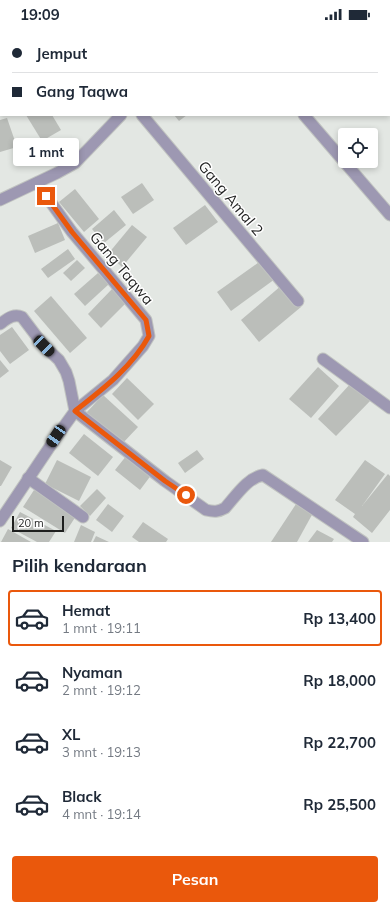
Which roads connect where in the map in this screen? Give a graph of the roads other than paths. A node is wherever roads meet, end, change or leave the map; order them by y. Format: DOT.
graph roads {
  1 [pos="120,116"];
  2 [pos="143,116"];
  3 [pos="305,116"];
  4 [pos="37,183"];
  5 [pos="0,200"];
  6 [pos="390,215"];
  7 [pos="298,301"];
  8 [pos="0,324"];
  9 [pos="323,359"];
  10 [pos="390,408"];
  11 [pos="75,411"];
  12 [pos="28,478"];
  13 [pos="83,517"];
  14 [pos="0,521"];
  15 [pos="363,542"];
  1 -- 4 [label="street"];
  2 -- 7 [label="street, Gang Amal 2"];
  3 -- 6 [label="street"];
  4 -- 5 [label="street"];
  4 -- 11 [label="street, Gang Taqwa"];
  8 -- 11 [label="street"];
  9 -- 10 [label="street"];
  11 -- 12 [label="street, Gang Taqwa"];
  11 -- 15 [label="street"];
  12 -- 13 [label="street"];
  12 -- 14 [label="street, Gang Taqwa"];
}
